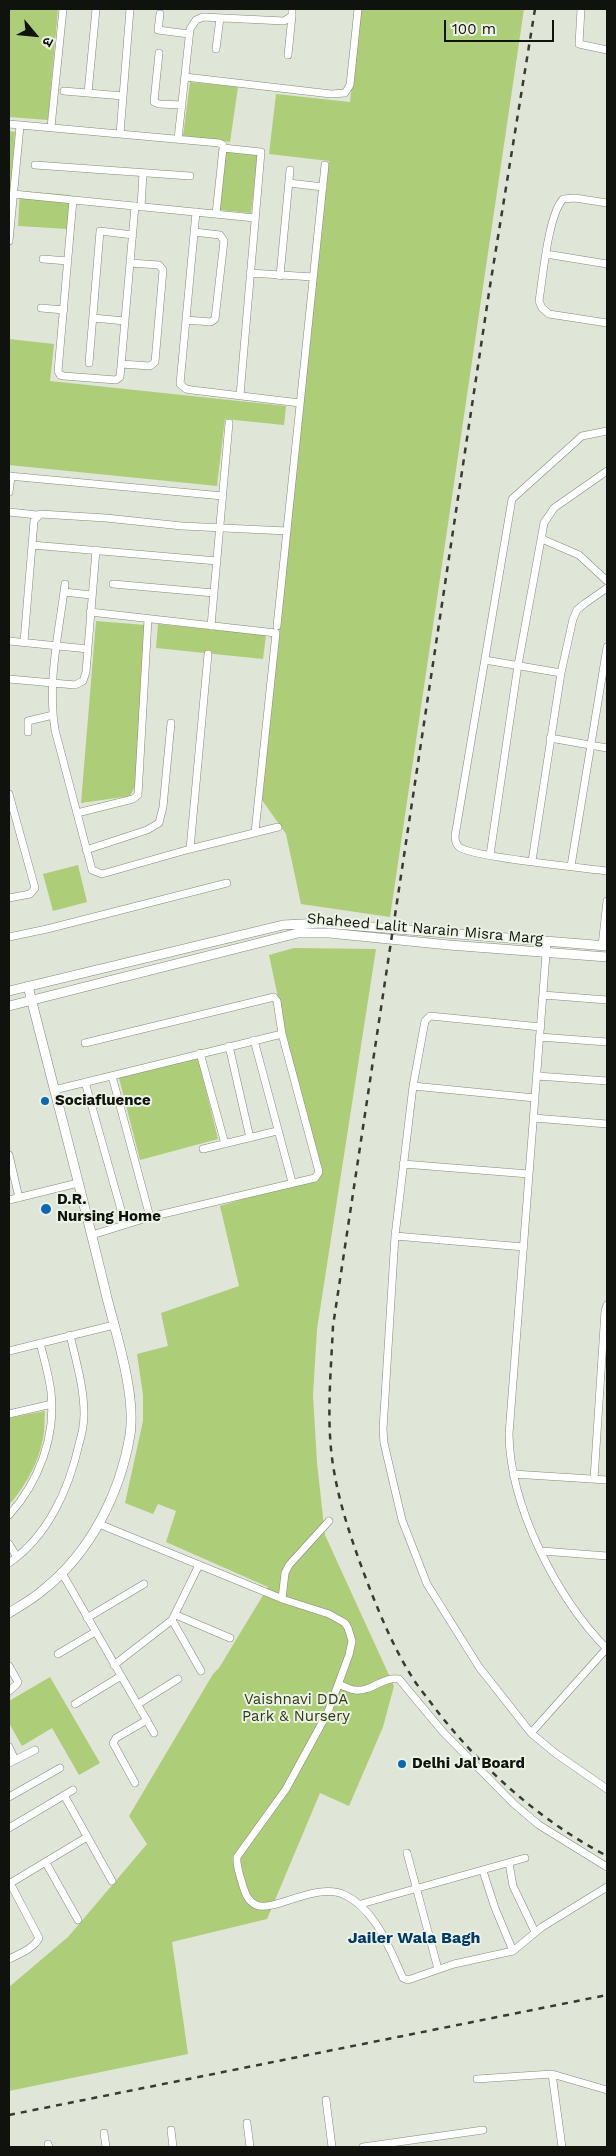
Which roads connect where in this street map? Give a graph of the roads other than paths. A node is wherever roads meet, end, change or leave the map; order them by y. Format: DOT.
graph roads {
  1 [pos="63,9"];
  2 [pos="96,9"];
  3 [pos="130,9"];
  4 [pos="358,9"];
  5 [pos="581,9"];
  6 [pos="292,12"];
  7 [pos="160,14"];
  8 [pos="220,18"];
  9 [pos="189,34"];
  10 [pos="216,50"];
  11 [pos="607,50"];
  12 [pos="159,53"];
  13 [pos="288,55"];
  14 [pos="185,77"];
  15 [pos="64,91"];
  16 [pos="88,93"];
  17 [pos="123,96"];
  18 [pos="182,105"];
  19 [pos="9,124"];
  20 [pos="20,126"];
  21 [pos="51,127"];
  22 [pos="120,134"];
  23 [pos="178,139"];
  24 [pos="223,148"];
  25 [pos="325,165"];
  26 [pos="35,166"];
  27 [pos="290,170"];
  28 [pos="143,173"];
  29 [pos="190,176"];
  30 [pos="289,183"];
  31 [pos="323,186"];
  32 [pos="13,194"];
  33 [pos="74,200"];
  34 [pos="607,203"];
  35 [pos="138,206"];
  36 [pos="196,212"];
  37 [pos="216,214"];
  38 [pos="255,218"];
  39 [pos="194,232"];
  40 [pos="133,235"];
  41 [pos="9,242"];
  42 [pos="546,254"];
  43 [pos="43,259"];
  44 [pos="68,261"];
  45 [pos="130,263"];
  46 [pos="607,264"];
  47 [pos="250,273"];
  48 [pos="280,276"];
  49 [pos="313,276"];
  50 [pos="41,308"];
  51 [pos="64,310"];
  52 [pos="93,318"];
  53 [pos="186,320"];
  54 [pos="125,321"];
  55 [pos="607,323"];
  56 [pos="89,363"];
  57 [pos="121,364"];
  58 [pos="240,396"];
  59 [pos="300,403"];
  60 [pos="229,423"];
  61 [pos="607,431"];
  62 [pos="607,471"];
  63 [pos="10,476"];
  64 [pos="9,492"];
  65 [pos="223,496"];
  66 [pos="9,512"];
  67 [pos="37,516"];
  68 [pos="220,528"];
  69 [pos="287,531"];
  70 [pos="542,539"];
  71 [pos="32,545"];
  72 [pos="96,550"];
  73 [pos="217,561"];
  74 [pos="607,581"];
  75 [pos="65,584"];
  76 [pos="113,584"];
  77 [pos="607,588"];
  78 [pos="64,592"];
  79 [pos="214,593"];
  80 [pos="92,595"];
  81 [pos="90,612"];
  82 [pos="148,618"];
  83 [pos="211,626"];
  84 [pos="277,626"];
  85 [pos="9,641"];
  86 [pos="24,642"];
  87 [pos="57,646"];
  88 [pos="607,647"];
  89 [pos="88,649"];
  90 [pos="208,654"];
  91 [pos="485,660"];
  92 [pos="518,665"];
  93 [pos="561,673"];
  94 [pos="9,679"];
  95 [pos="52,683"];
  96 [pos="53,715"];
  97 [pos="171,723"];
  98 [pos="28,732"];
  99 [pos="550,738"];
  100 [pos="590,745"];
  101 [pos="607,748"];
  102 [pos="9,794"];
  103 [pos="77,813"];
  104 [pos="278,827"];
  105 [pos="255,832"];
  106 [pos="190,848"];
  107 [pos="86,850"];
  108 [pos="490,855"];
  109 [pos="532,861"];
  110 [pos="571,866"];
  111 [pos="607,871"];
  112 [pos="227,883"];
  113 [pos="9,898"];
  114 [pos="607,901"];
  115 [pos="9,937"];
  116 [pos="547,941"];
  117 [pos="605,946"];
  118 [pos="546,952"];
  119 [pos="607,957"];
  120 [pos="28,986"];
  121 [pos="9,991"];
  122 [pos="543,995"];
  123 [pos="31,1000"];
  124 [pos="607,1000"];
  125 [pos="9,1006"];
  126 [pos="541,1027"];
  127 [pos="282,1034"];
  128 [pos="539,1037"];
  129 [pos="254,1040"];
  130 [pos="607,1042"];
  131 [pos="85,1043"];
  132 [pos="229,1046"];
  133 [pos="200,1053"];
  134 [pos="112,1076"];
  135 [pos="537,1076"];
  136 [pos="607,1081"];
  137 [pos="85,1082"];
  138 [pos="413,1086"];
  139 [pos="54,1090"];
  140 [pos="535,1098"];
  141 [pos="534,1118"];
  142 [pos="607,1124"];
  143 [pos="277,1131"];
  144 [pos="250,1138"];
  145 [pos="225,1144"];
  146 [pos="203,1149"];
  147 [pos="9,1155"];
  148 [pos="403,1164"];
  149 [pos="529,1174"];
  150 [pos="292,1182"];
  151 [pos="78,1183"];
  152 [pos="19,1198"];
  153 [pos="9,1200"];
  154 [pos="150,1217"];
  155 [pos="125,1224"];
  156 [pos="92,1234"];
  157 [pos="395,1236"];
  158 [pos="524,1247"];
  159 [pos="607,1305"];
  160 [pos="114,1325"];
  161 [pos="70,1336"];
  162 [pos="40,1343"];
  163 [pos="9,1351"];
  164 [pos="52,1404"];
  165 [pos="9,1414"];
  166 [pos="513,1474"];
  167 [pos="594,1479"];
  168 [pos="607,1480"];
  169 [pos="9,1515"];
  170 [pos="329,1521"];
  171 [pos="99,1524"];
  172 [pos="9,1544"];
  173 [pos="542,1551"];
  174 [pos="607,1556"];
  175 [pos="17,1557"];
  176 [pos="9,1562"];
  177 [pos="199,1565"];
  178 [pos="62,1572"];
  179 [pos="144,1584"];
  180 [pos="282,1599"];
  181 [pos="9,1613"];
  182 [pos="87,1618"];
  183 [pos="174,1618"];
  184 [pos="96,1632"];
  185 [pos="230,1638"];
  186 [pos="607,1648"];
  187 [pos="58,1654"];
  188 [pos="114,1664"];
  189 [pos="9,1666"];
  190 [pos="201,1671"];
  191 [pos="121,1676"];
  192 [pos="178,1679"];
  193 [pos="340,1684"];
  194 [pos="9,1691"];
  195 [pos="75,1704"];
  196 [pos="138,1704"];
  197 [pos="147,1720"];
  198 [pos="154,1733"];
  199 [pos="531,1733"];
  200 [pos="9,1747"];
  201 [pos="35,1750"];
  202 [pos="12,1762"];
  203 [pos="60,1768"];
  204 [pos="134,1783"];
  205 [pos="607,1789"];
  206 [pos="73,1790"];
  207 [pos="64,1795"];
  208 [pos="9,1797"];
  209 [pos="9,1828"];
  210 [pos="87,1837"];
  211 [pos="407,1853"];
  212 [pos="525,1858"];
  213 [pos="46,1863"];
  214 [pos="509,1863"];
  215 [pos="607,1867"];
  216 [pos="483,1871"];
  217 [pos="112,1881"];
  218 [pos="10,1884"];
  219 [pos="416,1887"];
  220 [pos="607,1887"];
  221 [pos="361,1904"];
  222 [pos="78,1920"];
  223 [pos="535,1932"];
  224 [pos="512,1951"];
  225 [pos="9,1959"];
  226 [pos="438,1969"];
  227 [pos="552,2074"];
  228 [pos="476,2079"];
  229 [pos="607,2090"];
  230 [pos="326,2100"];
  231 [pos="247,2123"];
  232 [pos="171,2130"];
  233 [pos="483,2130"];
  234 [pos="104,2133"];
  235 [pos="106,2147"];
  236 [pos="173,2147"];
  237 [pos="250,2147"];
  238 [pos="332,2147"];
  239 [pos="363,2147"];
  240 [pos="562,2147"];
  1 -- 21 [label="street"];
  2 -- 16 [label="street"];
  3 -- 17 [label="street"];
  4 -- 14 [label="street"];
  5 -- 11 [label="street"];
  6 -- 8 [label="street"];
  6 -- 13 [label="street"];
  7 -- 9 [label="street"];
  8 -- 9 [label="street"];
  8 -- 10 [label="street"];
  9 -- 14 [label="street"];
  12 -- 18 [label="street"];
  14 -- 18 [label="street"];
  15 -- 16 [label="street"];
  16 -- 17 [label="street"];
  17 -- 22 [label="street"];
  18 -- 23 [label="street"];
  19 -- 20 [label="street"];
  20 -- 21 [label="street"];
  20 -- 32 [label="street"];
  21 -- 22 [label="street"];
  22 -- 23 [label="street"];
  23 -- 24 [label="street"];
  24 -- 37 [label="street"];
  24 -- 38 [label="street"];
  25 -- 31 [label="street"];
  26 -- 28 [label="street"];
  27 -- 30 [label="street"];
  28 -- 29 [label="street"];
  28 -- 35 [label="street"];
  30 -- 31 [label="street"];
  30 -- 48 [label="street"];
  31 -- 49 [label="street"];
  32 -- 33 [label="street"];
  32 -- 41 [label="street"];
  33 -- 35 [label="street"];
  33 -- 44 [label="street"];
  34 -- 42 [label="street"];
  35 -- 36 [label="street"];
  35 -- 40 [label="street"];
  36 -- 37 [label="street"];
  36 -- 39 [label="street"];
  37 -- 38 [label="street"];
  38 -- 47 [label="street"];
  39 -- 53 [label="street"];
  39 -- 53 [label="street"];
  40 -- 45 [label="street"];
  40 -- 52 [label="street"];
  42 -- 46 [label="street"];
  42 -- 55 [label="street"];
  43 -- 44 [label="street"];
  44 -- 51 [label="street"];
  45 -- 54 [label="street"];
  45 -- 57 [label="street"];
  47 -- 48 [label="street"];
  47 -- 58 [label="street"];
  48 -- 49 [label="street"];
  49 -- 59 [label="street"];
  50 -- 51 [label="street"];
  51 -- 57 [label="street"];
  52 -- 54 [label="street"];
  52 -- 56 [label="street"];
  53 -- 58 [label="street"];
  54 -- 57 [label="street"];
  58 -- 59 [label="street"];
  59 -- 69 [label="street"];
  60 -- 65 [label="street"];
  61 -- 91 [label="street"];
  62 -- 70 [label="street"];
  63 -- 64 [label="street"];
  63 -- 65 [label="street"];
  65 -- 68 [label="street"];
  66 -- 67 [label="street"];
  67 -- 68 [label="street"];
  67 -- 71 [label="street"];
  68 -- 69 [label="street"];
  68 -- 73 [label="street"];
  69 -- 84 [label="street"];
  70 -- 74 [label="street"];
  70 -- 92 [label="street"];
  71 -- 72 [label="street"];
  71 -- 86 [label="street"];
  72 -- 73 [label="street"];
  72 -- 80 [label="street"];
  73 -- 79 [label="street"];
  75 -- 78 [label="street"];
  76 -- 79 [label="street"];
  77 -- 93 [label="street"];
  78 -- 80 [label="street"];
  78 -- 87 [label="street"];
  79 -- 83 [label="street"];
  80 -- 81 [label="street"];
  81 -- 82 [label="street"];
  81 -- 89 [label="street"];
  82 -- 83 [label="street"];
  82 -- 103 [label="street"];
  83 -- 105 [label="street"];
  85 -- 86 [label="street"];
  86 -- 87 [label="street"];
  87 -- 89 [label="street"];
  87 -- 95 [label="street"];
  88 -- 100 [label="street"];
  89 -- 95 [label="street"];
  90 -- 106 [label="street"];
  91 -- 92 [label="street"];
  91 -- 108 [label="street"];
  92 -- 93 [label="street"];
  92 -- 108 [label="street"];
  93 -- 99 [label="street"];
  94 -- 95 [label="street"];
  95 -- 96 [label="street"];
  96 -- 98 [label="street"];
  96 -- 103 [label="street"];
  97 -- 107 [label="street"];
  99 -- 100 [label="street"];
  99 -- 109 [label="street"];
  100 -- 101 [label="street"];
  100 -- 110 [label="street"];
  102 -- 113 [label="street"];
  103 -- 107 [label="street"];
  104 -- 105 [label="street"];
  105 -- 106 [label="street"];
  106 -- 107 [label="street"];
  108 -- 109 [label="street"];
  109 -- 110 [label="street"];
  110 -- 111 [label="street"];
  112 -- 115 [label="street"];
  114 -- 117 [label="street"];
  116 -- 117 [label="street, Shaheed Lalit Narain Misra Marg"];
  116 -- 118 [label="street"];
  116 -- 120 [label="street, Shaheed Lalit Narain Misra Marg"];
  118 -- 119 [label="street, Shaheed Lalit Narain Misra Marg"];
  118 -- 122 [label="street"];
  118 -- 123 [label="street, Shaheed Lalit Narain Misra Marg"];
  120 -- 121 [label="street, Shaheed Lalit Narain Misra Marg"];
  120 -- 123 [label="street"];
  122 -- 124 [label="street"];
  122 -- 126 [label="street"];
  123 -- 125 [label="street, Shaheed Lalit Narain Misra Marg"];
  123 -- 139 [label="street"];
  126 -- 128 [label="street"];
  126 -- 138 [label="street"];
  127 -- 129 [label="street"];
  127 -- 131 [label="street"];
  127 -- 150 [label="street"];
  128 -- 130 [label="street"];
  128 -- 135 [label="street"];
  129 -- 132 [label="street"];
  129 -- 143 [label="street"];
  132 -- 133 [label="street"];
  132 -- 144 [label="street"];
  133 -- 134 [label="street"];
  133 -- 145 [label="street"];
  134 -- 137 [label="street"];
  134 -- 154 [label="street"];
  135 -- 136 [label="street"];
  135 -- 140 [label="street"];
  137 -- 139 [label="street"];
  137 -- 155 [label="street"];
  138 -- 140 [label="street"];
  138 -- 148 [label="street"];
  139 -- 151 [label="street"];
  140 -- 141 [label="street"];
  141 -- 142 [label="street"];
  141 -- 149 [label="street"];
  143 -- 144 [label="street"];
  143 -- 150 [label="street"];
  144 -- 145 [label="street"];
  145 -- 146 [label="street"];
  147 -- 152 [label="street"];
  148 -- 149 [label="street"];
  148 -- 157 [label="street"];
  149 -- 158 [label="street"];
  150 -- 154 [label="street"];
  151 -- 152 [label="street"];
  151 -- 156 [label="street"];
  152 -- 153 [label="street"];
  154 -- 155 [label="street"];
  155 -- 156 [label="street"];
  156 -- 160 [label="street"];
  157 -- 158 [label="street"];
  157 -- 199 [label="street"];
  158 -- 166 [label="street"];
  159 -- 167 [label="street"];
  160 -- 161 [label="street"];
  160 -- 171 [label="street"];
  161 -- 162 [label="street"];
  161 -- 175 [label="street"];
  162 -- 163 [label="street"];
  162 -- 164 [label="street"];
  164 -- 165 [label="street"];
  164 -- 169 [label="street"];
  166 -- 167 [label="street"];
  166 -- 173 [label="street"];
  167 -- 168 [label="street"];
  170 -- 180 [label="street"];
  171 -- 177 [label="street"];
  171 -- 178 [label="street"];
  172 -- 175 [label="street"];
  173 -- 174 [label="street"];
  173 -- 186 [label="street"];
  175 -- 176 [label="street"];
  177 -- 180 [label="street"];
  177 -- 183 [label="street"];
  178 -- 181 [label="street"];
  178 -- 182 [label="street"];
  179 -- 182 [label="street"];
  180 -- 193 [label="street"];
  182 -- 184 [label="street"];
  183 -- 185 [label="street"];
  183 -- 188 [label="street"];
  183 -- 190 [label="street"];
  184 -- 187 [label="street"];
  184 -- 188 [label="street"];
  186 -- 199 [label="street"];
  188 -- 191 [label="street"];
  189 -- 194 [label="street"];
  191 -- 195 [label="street"];
  191 -- 196 [label="street"];
  192 -- 196 [label="street"];
  193 -- 215 [label="street"];
  193 -- 221 [label="street"];
  196 -- 197 [label="street"];
  197 -- 198 [label="street"];
  197 -- 204 [label="street"];
  199 -- 205 [label="street"];
  200 -- 202 [label="street"];
  201 -- 202 [label="street"];
  203 -- 208 [label="street"];
  206 -- 207 [label="street"];
  207 -- 209 [label="street"];
  207 -- 210 [label="street"];
  210 -- 213 [label="street"];
  210 -- 217 [label="street"];
  211 -- 219 [label="street"];
  212 -- 214 [label="street"];
  213 -- 218 [label="street"];
  213 -- 222 [label="street"];
  214 -- 216 [label="street"];
  214 -- 223 [label="street"];
  216 -- 219 [label="street"];
  216 -- 224 [label="street"];
  218 -- 225 [label="street"];
  219 -- 221 [label="street"];
  219 -- 226 [label="street"];
  220 -- 223 [label="street"];
  221 -- 226 [label="street"];
  223 -- 224 [label="street"];
  224 -- 226 [label="street"];
  227 -- 228 [label="street"];
  227 -- 229 [label="street"];
  227 -- 240 [label="street"];
  230 -- 238 [label="street"];
  231 -- 237 [label="street"];
  232 -- 236 [label="street"];
  233 -- 239 [label="street"];
  234 -- 235 [label="street"];
}
